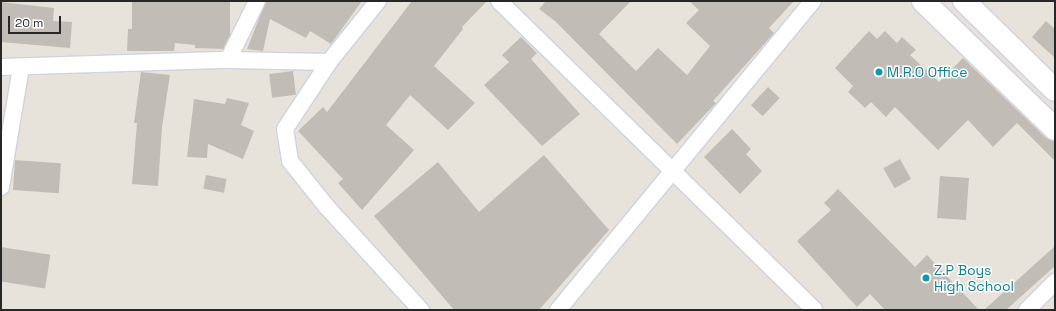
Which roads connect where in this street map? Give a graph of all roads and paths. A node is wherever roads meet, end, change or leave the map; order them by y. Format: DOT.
graph roads {
  1 [pos="257,1"];
  2 [pos="378,1"];
  3 [pos="499,1"];
  4 [pos="813,1"];
  5 [pos="923,1"];
  6 [pos="964,1"];
  7 [pos="980,16"];
  8 [pos="960,37"];
  9 [pos="228,60"];
  10 [pos="329,62"];
  11 [pos="1,67"];
  12 [pos="22,67"];
  13 [pos="1055,90"];
  14 [pos="1055,130"];
  15 [pos="672,172"];
  16 [pos="1,187"];
  17 [pos="1055,282"];
  18 [pos="421,310"];
  19 [pos="558,310"];
  20 [pos="814,310"];
  21 [pos="1026,310"];
  1 -- 9 [label="street"];
  2 -- 10 [label="street"];
  3 -- 15 [label="street"];
  4 -- 15 [label="street"];
  5 -- 8 [label="main road"];
  6 -- 7 [label="main road"];
  7 -- 8 [label="main road"];
  7 -- 13 [label="main road"];
  8 -- 14 [label="main road"];
  9 -- 10 [label="street"];
  9 -- 12 [label="street"];
  10 -- 18 [label="street"];
  11 -- 12 [label="street"];
  12 -- 16 [label="street"];
  15 -- 19 [label="street"];
  15 -- 20 [label="street"];
  17 -- 21 [label="street"];
}
